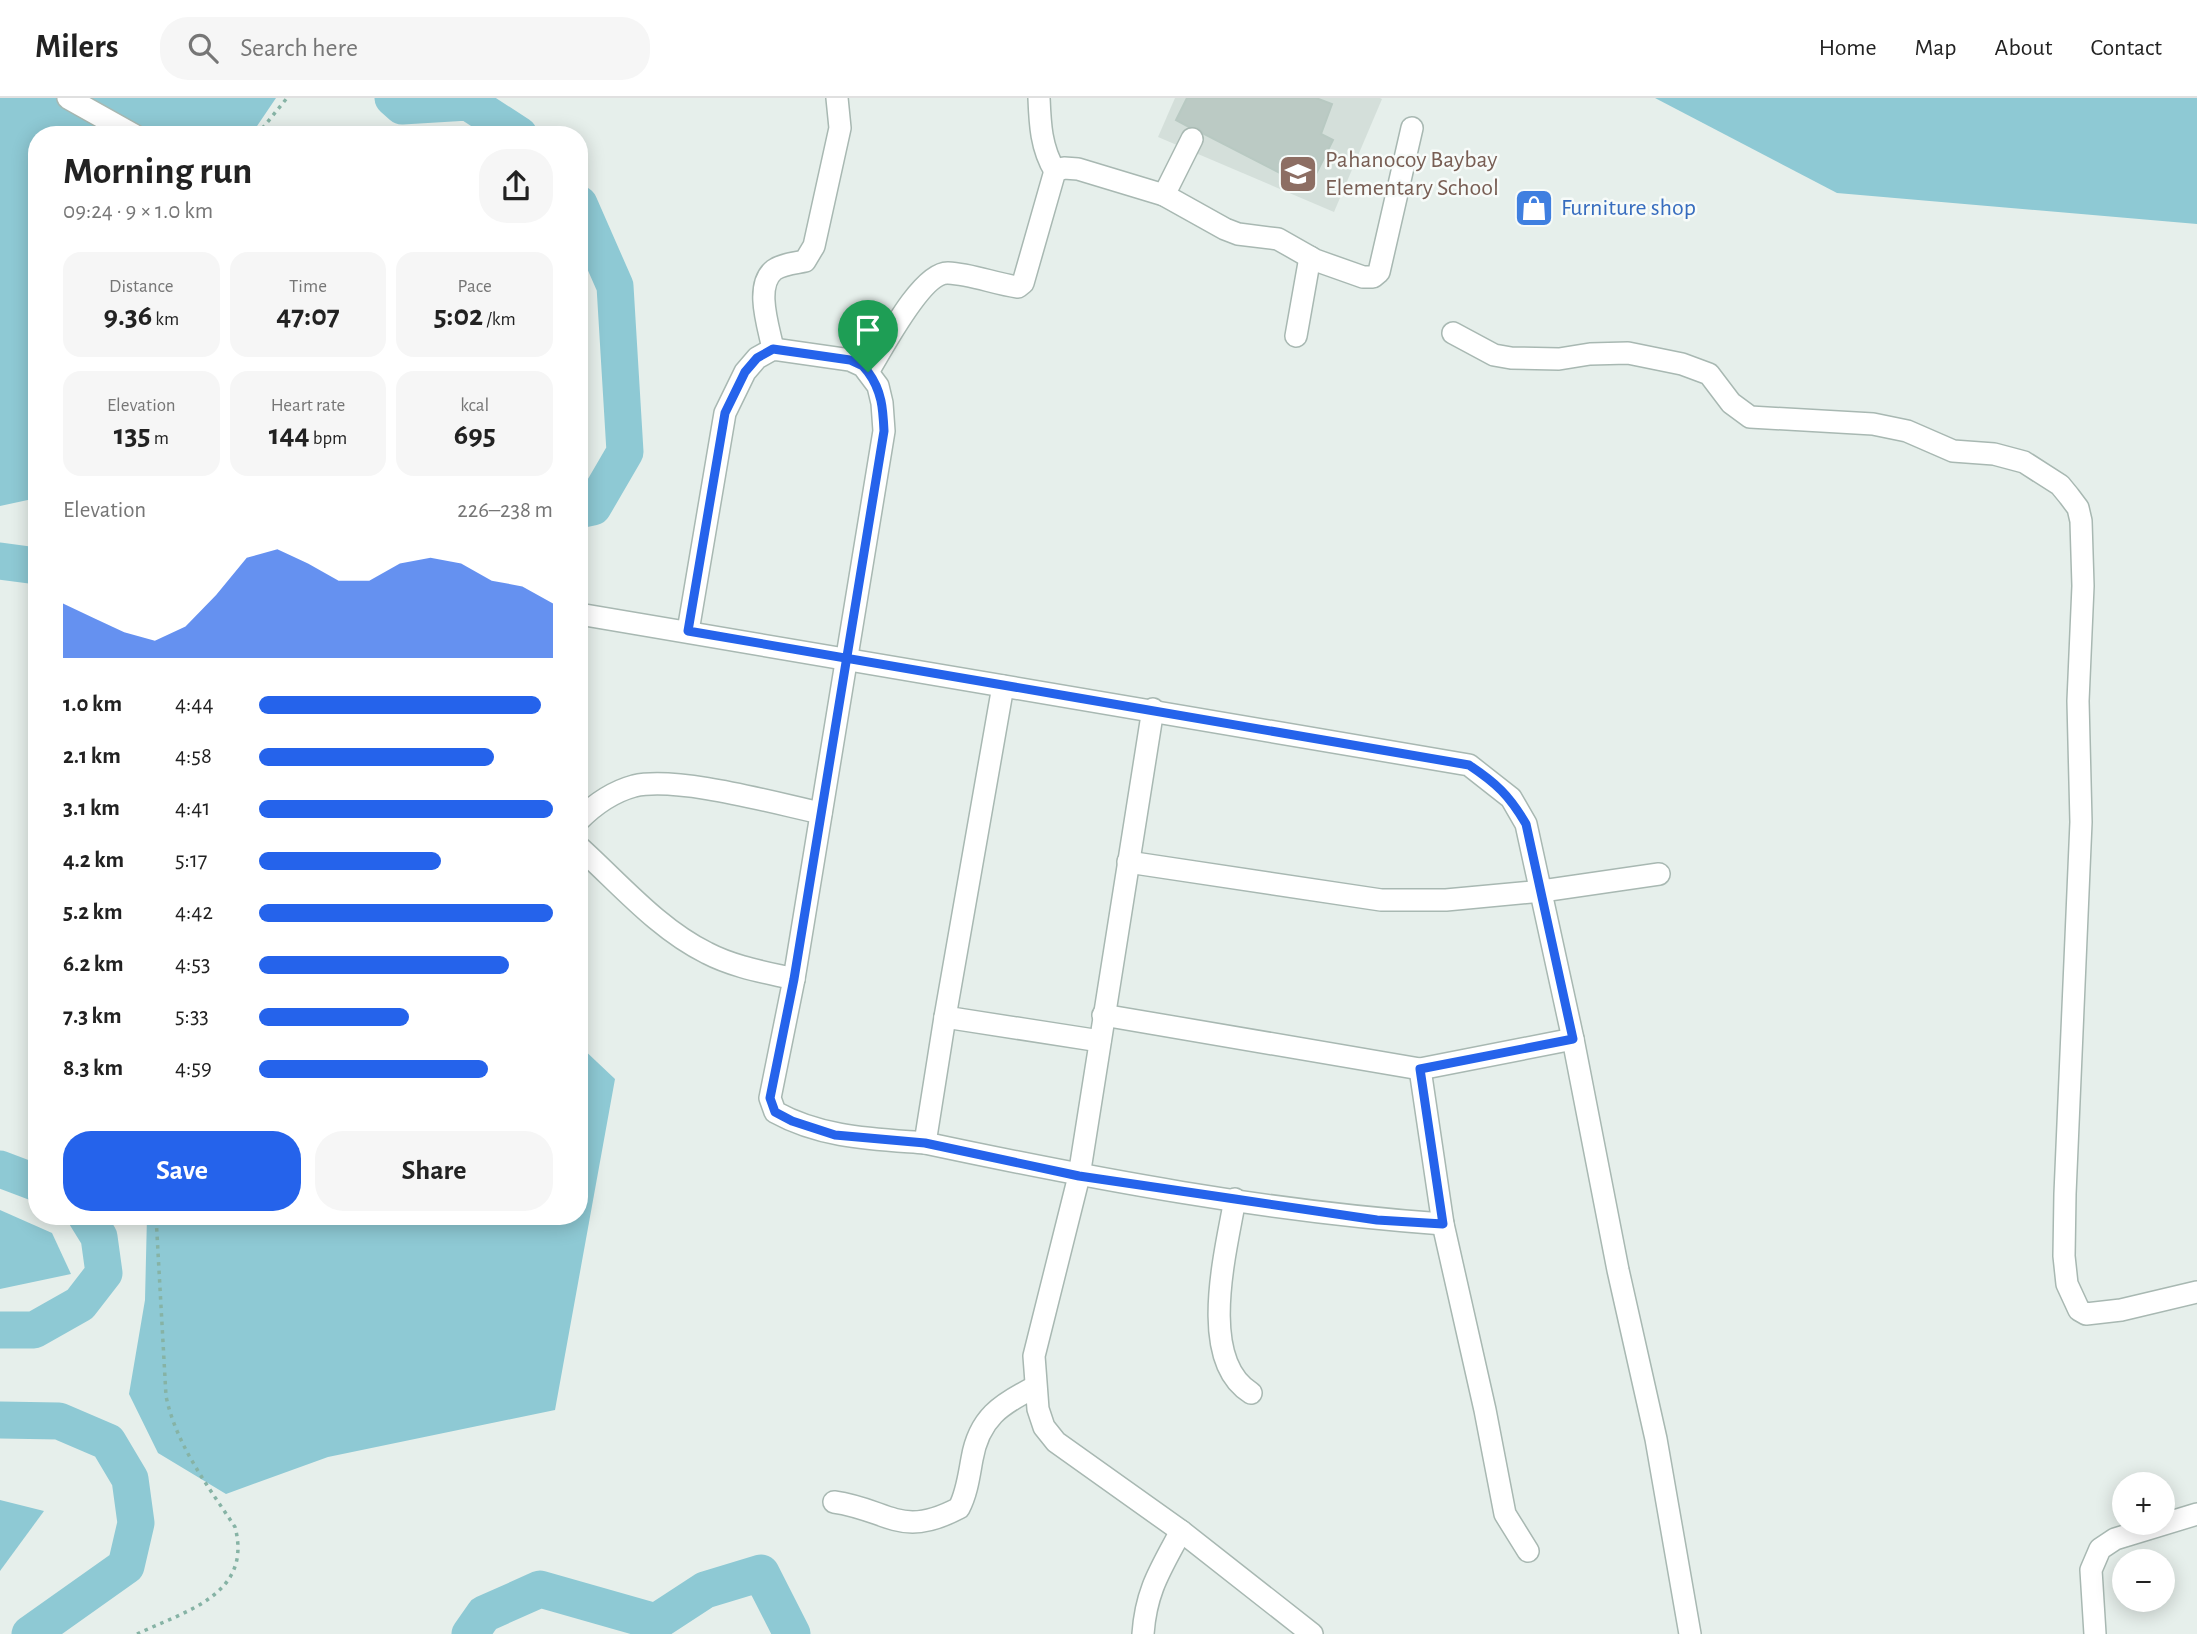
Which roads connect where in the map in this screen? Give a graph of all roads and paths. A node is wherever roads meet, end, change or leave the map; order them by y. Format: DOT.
graph roads {
  1 [pos="68,98"];
  2 [pos="287,98"];
  3 [pos="837,98"];
  4 [pos="1039,98"];
  5 [pos="118,126"];
  6 [pos="264,126"];
  7 [pos="1412,128"];
  8 [pos="1192,139"];
  9 [pos="1055,171"];
  10 [pos="1164,195"];
  11 [pos="1310,257"];
  12 [pos="1453,333"];
  13 [pos="1296,336"];
  14 [pos="773,349"];
  15 [pos="868,372"];
  16 [pos="588,615"];
  17 [pos="688,631"];
  18 [pos="847,659"];
  19 [pos="1003,686"];
  20 [pos="1153,709"];
  21 [pos="588,812"];
  22 [pos="821,813"];
  23 [pos="588,855"];
  24 [pos="1128,862"];
  25 [pos="1659,874"];
  26 [pos="1542,891"];
  27 [pos="794,979"];
  28 [pos="1103,1015"];
  29 [pos="945,1017"];
  30 [pos="1573,1039"];
  31 [pos="1100,1041"];
  32 [pos="1420,1069"];
  33 [pos="925,1143"];
  34 [pos="1079,1176"];
  35 [pos="1235,1199"];
  36 [pos="1443,1224"];
  37 [pos="156,1225"];
  38 [pos="2197,1292"];
  39 [pos="1035,1387"];
  40 [pos="1251,1393"];
  41 [pos="835,1502"];
  42 [pos="2197,1514"];
  43 [pos="1181,1531"];
  44 [pos="1528,1551"];
  45 [pos="137,1634"];
  46 [pos="1143,1634"];
  47 [pos="1312,1634"];
  48 [pos="1690,1634"];
  49 [pos="2095,1634"];
  1 -- 5 [label="street"];
  2 -- 6 [label="path"];
  3 -- 14 [label="street"];
  4 -- 9 [label="street"];
  7 -- 11 [label="street"];
  8 -- 10 [label="street"];
  9 -- 10 [label="street"];
  9 -- 15 [label="street"];
  10 -- 11 [label="street"];
  11 -- 13 [label="street"];
  12 -- 38 [label="street"];
  14 -- 15 [label="street"];
  14 -- 17 [label="street"];
  15 -- 18 [label="street"];
  16 -- 17 [label="street"];
  17 -- 18 [label="street"];
  18 -- 19 [label="street"];
  18 -- 22 [label="street"];
  19 -- 20 [label="street"];
  19 -- 29 [label="street"];
  20 -- 24 [label="street"];
  20 -- 26 [label="street"];
  21 -- 22 [label="street"];
  22 -- 27 [label="street"];
  23 -- 27 [label="street"];
  24 -- 26 [label="street"];
  24 -- 28 [label="street"];
  25 -- 26 [label="street"];
  26 -- 30 [label="street"];
  27 -- 33 [label="street"];
  28 -- 31 [label="street"];
  28 -- 32 [label="street"];
  29 -- 31 [label="street"];
  29 -- 33 [label="street"];
  30 -- 32 [label="street"];
  30 -- 48 [label="street"];
  31 -- 34 [label="street"];
  32 -- 36 [label="street"];
  33 -- 34 [label="street"];
  34 -- 35 [label="street"];
  34 -- 39 [label="street"];
  35 -- 36 [label="street"];
  35 -- 40 [label="street"];
  36 -- 44 [label="street"];
  37 -- 45 [label="path"];
  39 -- 41 [label="street"];
  39 -- 43 [label="street"];
  42 -- 49 [label="street"];
  43 -- 46 [label="street"];
  43 -- 47 [label="street"];
}
